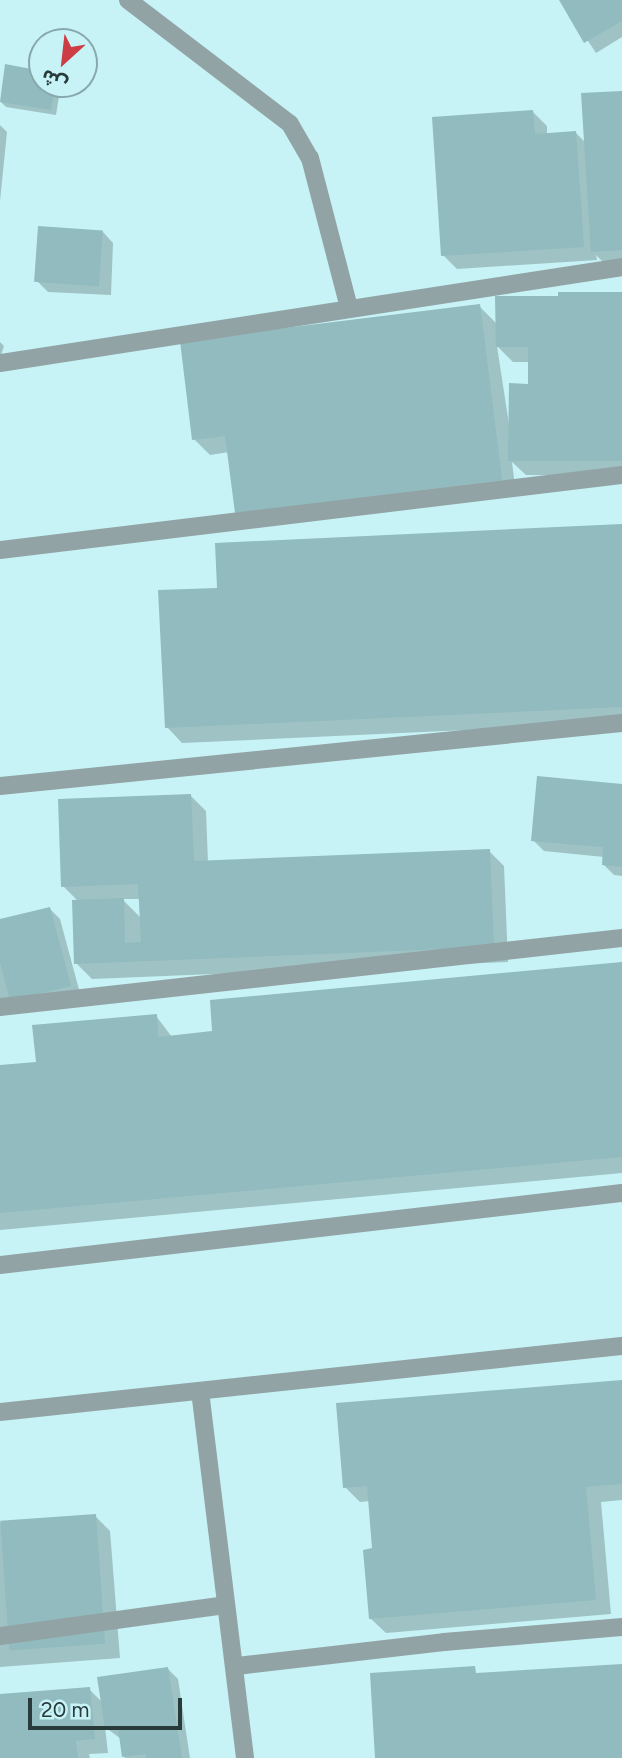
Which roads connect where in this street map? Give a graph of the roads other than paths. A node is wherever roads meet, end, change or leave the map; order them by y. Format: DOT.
graph roads {
  1 [pos="128,0"];
  2 [pos="622,267"];
  3 [pos="349,308"];
  4 [pos="0,363"];
  5 [pos="622,475"];
  6 [pos="0,551"];
  7 [pos="622,723"];
  8 [pos="0,786"];
  9 [pos="622,939"];
  10 [pos="0,1007"];
  11 [pos="622,1193"];
  12 [pos="0,1265"];
  13 [pos="622,1346"];
  14 [pos="200,1391"];
  15 [pos="0,1412"];
  16 [pos="225,1605"];
  17 [pos="622,1628"];
  18 [pos="0,1636"];
  19 [pos="237,1666"];
  20 [pos="245,1758"];
  1 -- 3 [label="street"];
  2 -- 3 [label="street"];
  3 -- 4 [label="street"];
  5 -- 6 [label="street"];
  7 -- 8 [label="street"];
  9 -- 10 [label="street"];
  11 -- 12 [label="street"];
  13 -- 14 [label="street"];
  14 -- 15 [label="street"];
  14 -- 16 [label="street"];
  16 -- 18 [label="street"];
  16 -- 19 [label="street"];
  17 -- 19 [label="street"];
  19 -- 20 [label="street"];
}
